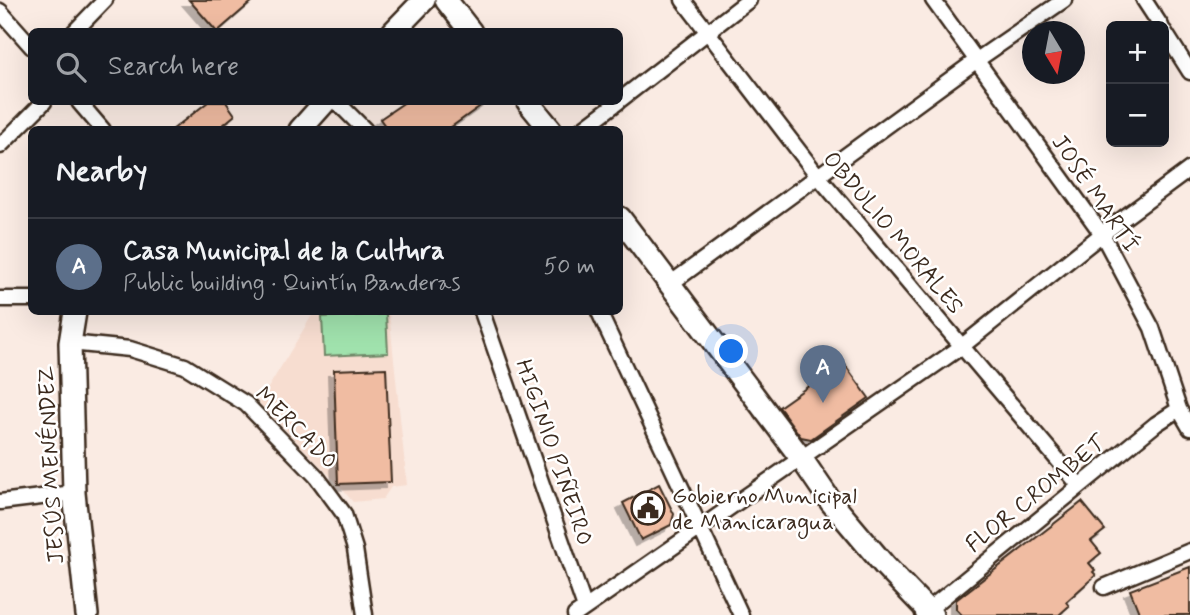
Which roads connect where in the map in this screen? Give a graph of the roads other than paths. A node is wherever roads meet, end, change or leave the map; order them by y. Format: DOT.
graph roads {
  1 [pos="105,0"];
  2 [pos="424,0"];
  3 [pos="446,0"];
  4 [pos="683,0"];
  5 [pos="749,0"];
  6 [pos="933,0"];
  7 [pos="1064,0"];
  8 [pos="1144,0"];
  9 [pos="0,11"];
  10 [pos="1158,21"];
  11 [pos="78,28"];
  12 [pos="397,28"];
  13 [pos="468,28"];
  14 [pos="707,32"];
  15 [pos="1169,39"];
  16 [pos="28,42"];
  17 [pos="977,60"];
  18 [pos="1190,72"];
  19 [pos="623,98"];
  20 [pos="41,105"];
  21 [pos="82,105"];
  22 [pos="322,105"];
  23 [pos="340,105"];
  24 [pos="530,105"];
  25 [pos="614,105"];
  26 [pos="100,126"];
  27 [pos="304,126"];
  28 [pos="361,126"];
  29 [pos="548,126"];
  30 [pos="587,126"];
  31 [pos="0,146"];
  32 [pos="1190,169"];
  33 [pos="818,176"];
  34 [pos="623,222"];
  35 [pos="1102,234"];
  36 [pos="670,284"];
  37 [pos="0,299"];
  38 [pos="28,299"];
  39 [pos="75,315"];
  40 [pos="483,315"];
  41 [pos="600,315"];
  42 [pos="70,343"];
  43 [pos="961,347"];
  44 [pos="1179,409"];
  45 [pos="1190,428"];
  46 [pos="801,458"];
  47 [pos="1079,485"];
  48 [pos="74,493"];
  49 [pos="0,502"];
  50 [pos="700,526"];
  51 [pos="1190,551"];
  52 [pos="1104,587"];
  53 [pos="580,611"];
  54 [pos="927,614"];
  55 [pos="87,615"];
  56 [pos="365,615"];
  57 [pos="741,615"];
  1 -- 11 [label="street"];
  2 -- 12 [label="main road"];
  3 -- 13 [label="main road"];
  4 -- 14 [label="street, OBDULIO MORALES"];
  5 -- 14 [label="street"];
  6 -- 17 [label="street, JOSÉ MARTÍ"];
  7 -- 17 [label="street"];
  8 -- 10 [label="street"];
  9 -- 16 [label="street"];
  14 -- 19 [label="street"];
  14 -- 33 [label="street, OBDULIO MORALES"];
  15 -- 18 [label="street"];
  17 -- 33 [label="street"];
  17 -- 35 [label="street, JOSÉ MARTÍ"];
  20 -- 31 [label="street"];
  21 -- 26 [label="street"];
  22 -- 27 [label="main road"];
  23 -- 28 [label="street"];
  24 -- 29 [label="main road"];
  25 -- 30 [label="street"];
  32 -- 35 [label="street"];
  33 -- 36 [label="street"];
  33 -- 43 [label="street, OBDULIO MORALES"];
  34 -- 36 [label="main road"];
  35 -- 43 [label="street"];
  35 -- 44 [label="street, JOSÉ MARTÍ"];
  36 -- 46 [label="main road"];
  37 -- 38 [label="street"];
  39 -- 42 [label="main road, JESÚS MENÉNDEZ"];
  40 -- 53 [label="street, HIGINIO PIÑEIRO"];
  41 -- 50 [label="street"];
  42 -- 48 [label="main road, JESÚS MENÉNDEZ"];
  42 -- 56 [label="street, MERCADO"];
  43 -- 46 [label="street"];
  43 -- 47 [label="street, OBDULIO MORALES"];
  44 -- 45 [label="street, JOSÉ MARTÍ"];
  44 -- 47 [label="street, FLOR CROMBET"];
  46 -- 50 [label="street"];
  46 -- 54 [label="main road"];
  47 -- 54 [label="street, FLOR CROMBET"];
  48 -- 49 [label="street"];
  48 -- 55 [label="main road, JESÚS MENÉNDEZ"];
  50 -- 53 [label="street"];
  50 -- 57 [label="street"];
  51 -- 52 [label="street"];
}
